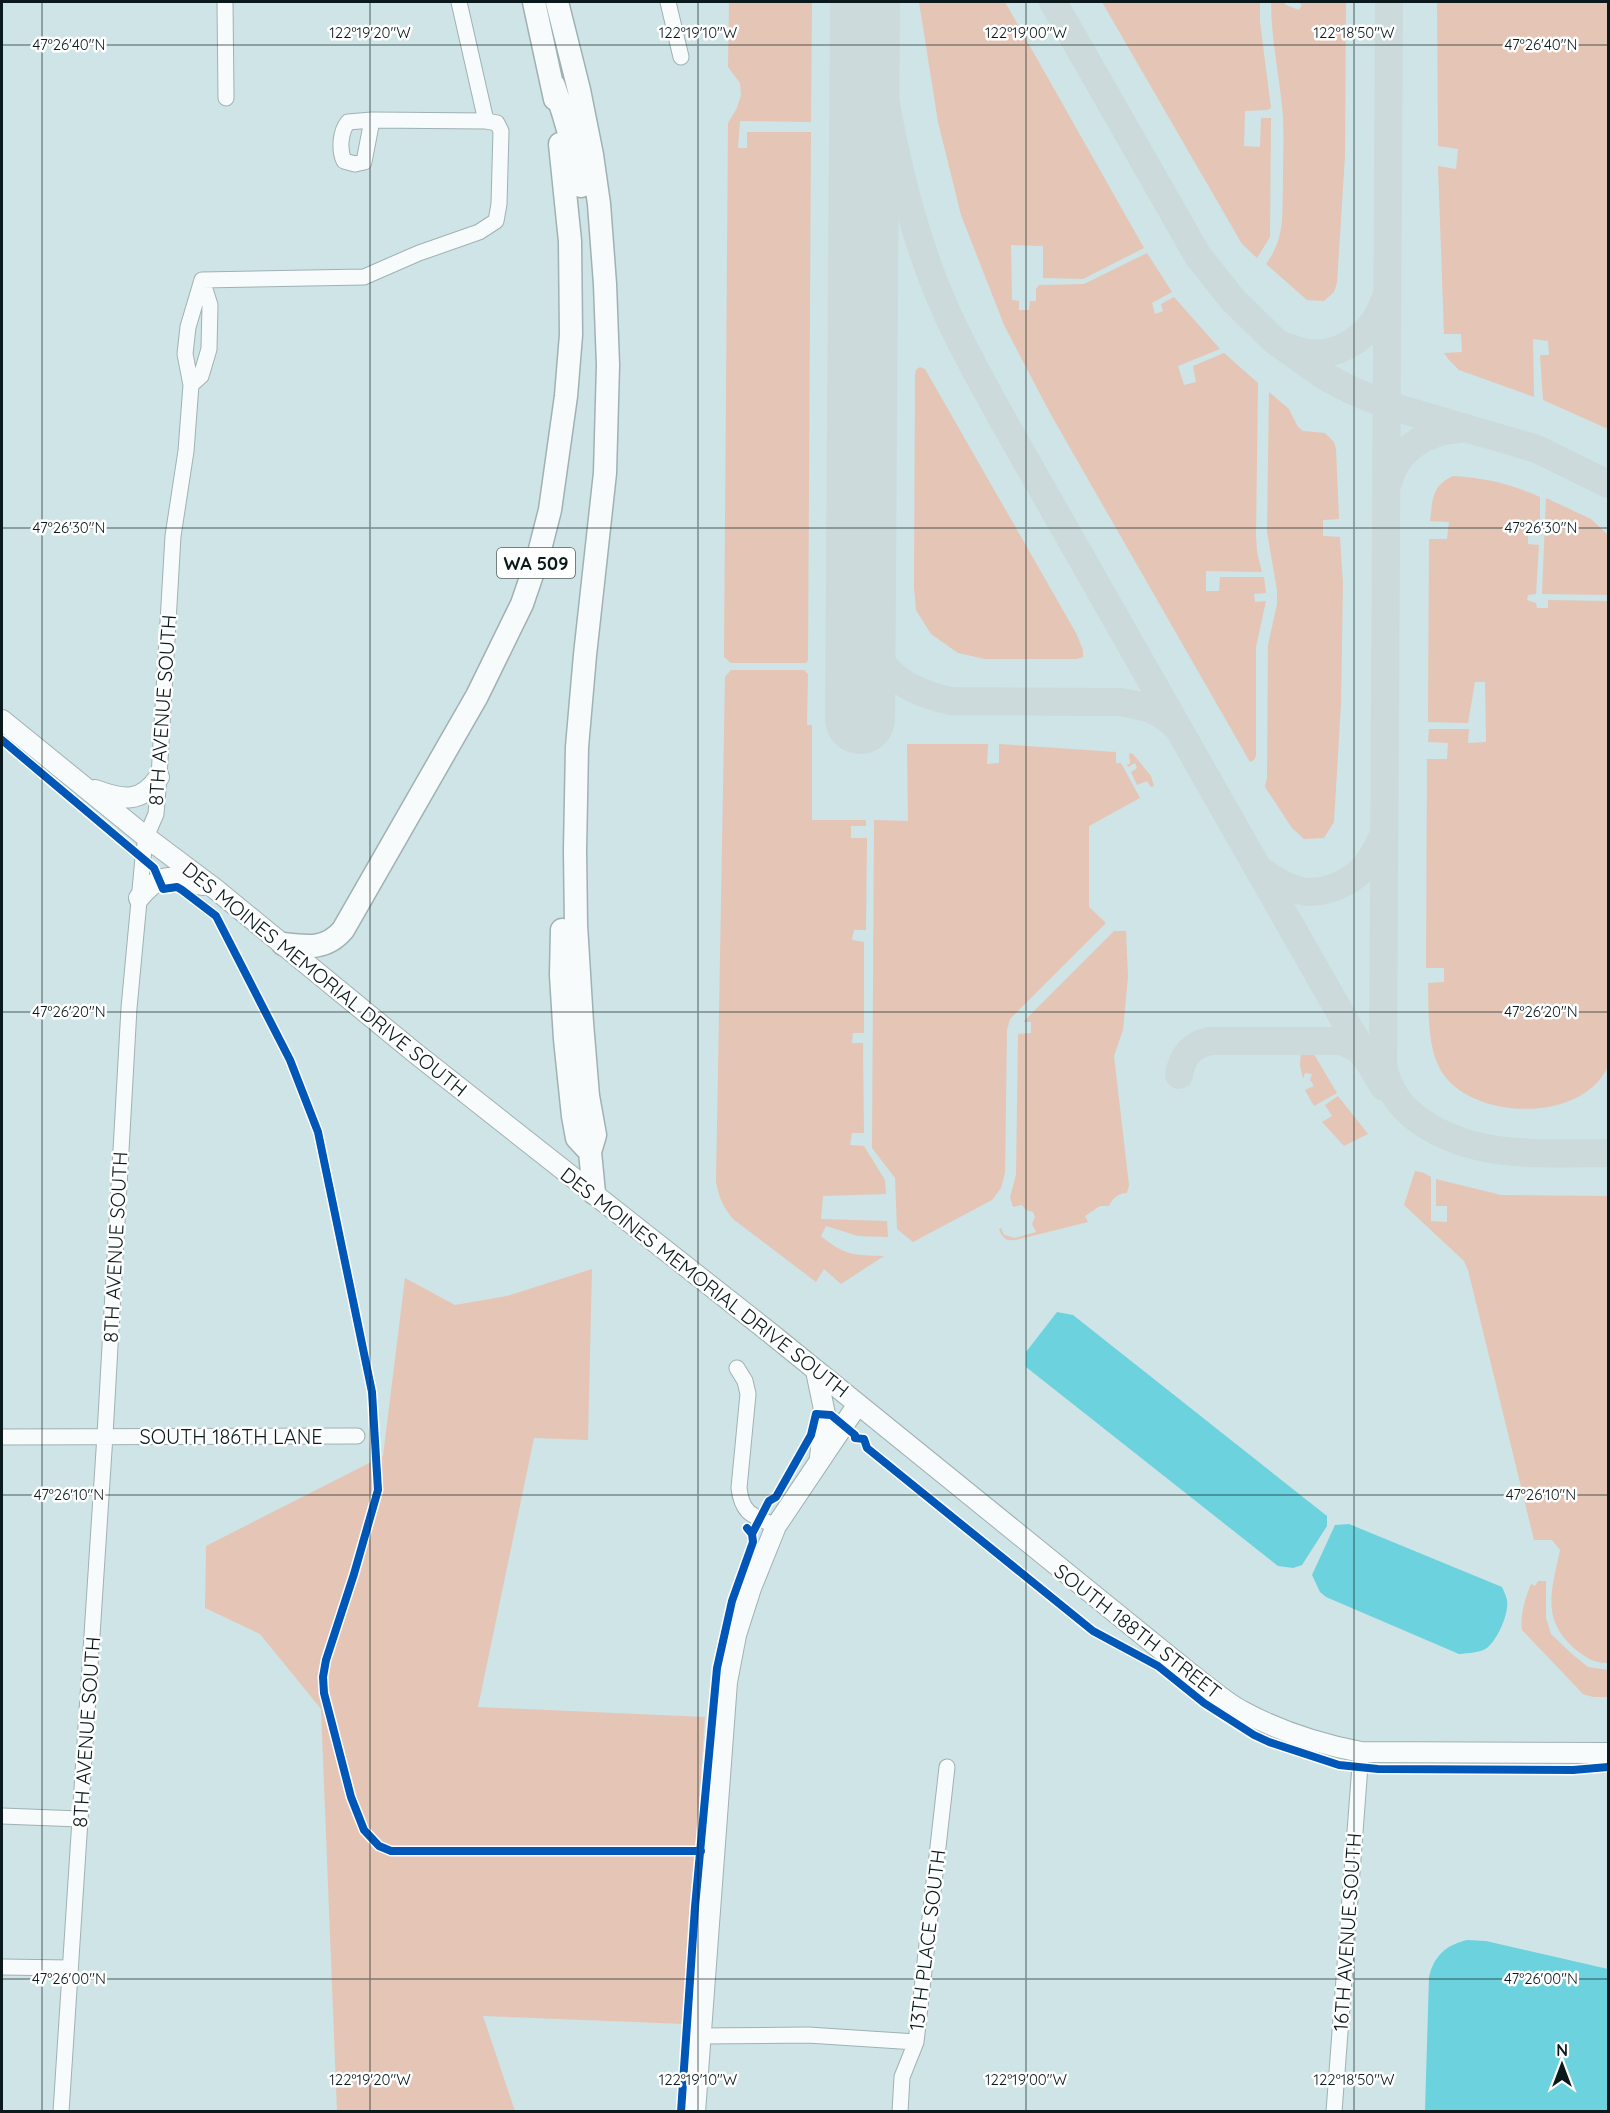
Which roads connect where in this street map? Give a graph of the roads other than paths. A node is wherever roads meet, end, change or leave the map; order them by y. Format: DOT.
graph roads {
  1 [pos="225,2"];
  2 [pos="459,2"];
  3 [pos="534,2"];
  4 [pos="557,2"];
  5 [pos="668,2"];
  6 [pos="681,57"];
  7 [pos="554,86"];
  8 [pos="226,98"];
  9 [pos="372,120"];
  10 [pos="486,120"];
  11 [pos="202,280"];
  12 [pos="191,385"];
  13 [pos="2,720"];
  14 [pos="159,777"];
  15 [pos="81,784"];
  16 [pos="146,837"];
  17 [pos="214,888"];
  18 [pos="139,898"];
  19 [pos="283,944"];
  20 [pos="590,1152"];
  21 [pos="594,1193"];
  22 [pos="737,1368"];
  23 [pos="816,1371"];
  24 [pos="858,1404"];
  25 [pos="105,1435"];
  26 [pos="357,1436"];
  27 [pos="2,1437"];
  28 [pos="819,1462"];
  29 [pos="776,1526"];
  30 [pos="1361,1752"];
  31 [pos="1608,1753"];
  32 [pos="947,1767"];
  33 [pos="2,1816"];
  34 [pos="80,1819"];
  35 [pos="2,1967"];
  36 [pos="70,1968"];
  37 [pos="699,2036"];
  38 [pos="916,2042"];
  39 [pos="61,2112"];
  40 [pos="695,2112"];
  41 [pos="900,2112"];
  42 [pos="1334,2112"];
  1 -- 8 [label="street"];
  2 -- 10 [label="street"];
  3 -- 7 [label="highway, WA 509"];
  4 -- 20 [label="highway"];
  5 -- 6 [label="street"];
  7 -- 19 [label="highway, WA 509"];
  7 -- 20 [label="highway"];
  9 -- 10 [label="street"];
  10 -- 11 [label="street"];
  11 -- 12 [label="street, 8TH AVENUE SOUTH"];
  11 -- 12 [label="street, 8TH AVENUE SOUTH"];
  12 -- 14 [label="street, 8TH AVENUE SOUTH"];
  13 -- 15 [label="main road, DES MOINES MEMORIAL DRIVE SOUTH"];
  14 -- 15 [label="main road"];
  14 -- 16 [label="street, 8TH AVENUE SOUTH"];
  15 -- 16 [label="main road, DES MOINES MEMORIAL DRIVE SOUTH"];
  16 -- 17 [label="main road, DES MOINES MEMORIAL DRIVE SOUTH"];
  16 -- 18 [label="street, 8TH AVENUE SOUTH"];
  17 -- 18 [label="main road"];
  17 -- 19 [label="main road, DES MOINES MEMORIAL DRIVE SOUTH"];
  18 -- 25 [label="street, 8TH AVENUE SOUTH"];
  19 -- 21 [label="main road, DES MOINES MEMORIAL DRIVE SOUTH"];
  20 -- 21 [label="highway"];
  21 -- 23 [label="main road, DES MOINES MEMORIAL DRIVE SOUTH"];
  22 -- 29 [label="street"];
  23 -- 24 [label="main road, DES MOINES MEMORIAL DRIVE SOUTH"];
  23 -- 28 [label="main road"];
  24 -- 28 [label="main road, DES MOINES MEMORIAL DRIVE SOUTH"];
  24 -- 30 [label="main road, SOUTH 188TH STREET"];
  25 -- 26 [label="street, SOUTH 186TH LANE"];
  25 -- 27 [label="street, SOUTH 186TH LANE"];
  25 -- 34 [label="street, 8TH AVENUE SOUTH"];
  28 -- 29 [label="main road, DES MOINES MEMORIAL DRIVE SOUTH"];
  29 -- 37 [label="main road, DES MOINES MEMORIAL DRIVE SOUTH"];
  30 -- 31 [label="main road, SOUTH 188TH STREET"];
  30 -- 42 [label="street, 16TH AVENUE SOUTH"];
  32 -- 38 [label="street, 13TH PLACE SOUTH"];
  33 -- 34 [label="street"];
  34 -- 36 [label="street, 8TH AVENUE SOUTH"];
  35 -- 36 [label="street"];
  36 -- 39 [label="street, 8TH AVENUE SOUTH"];
  37 -- 38 [label="street"];
  37 -- 40 [label="main road, DES MOINES MEMORIAL DRIVE SOUTH"];
  38 -- 41 [label="street, 13TH PLACE SOUTH"];
}
